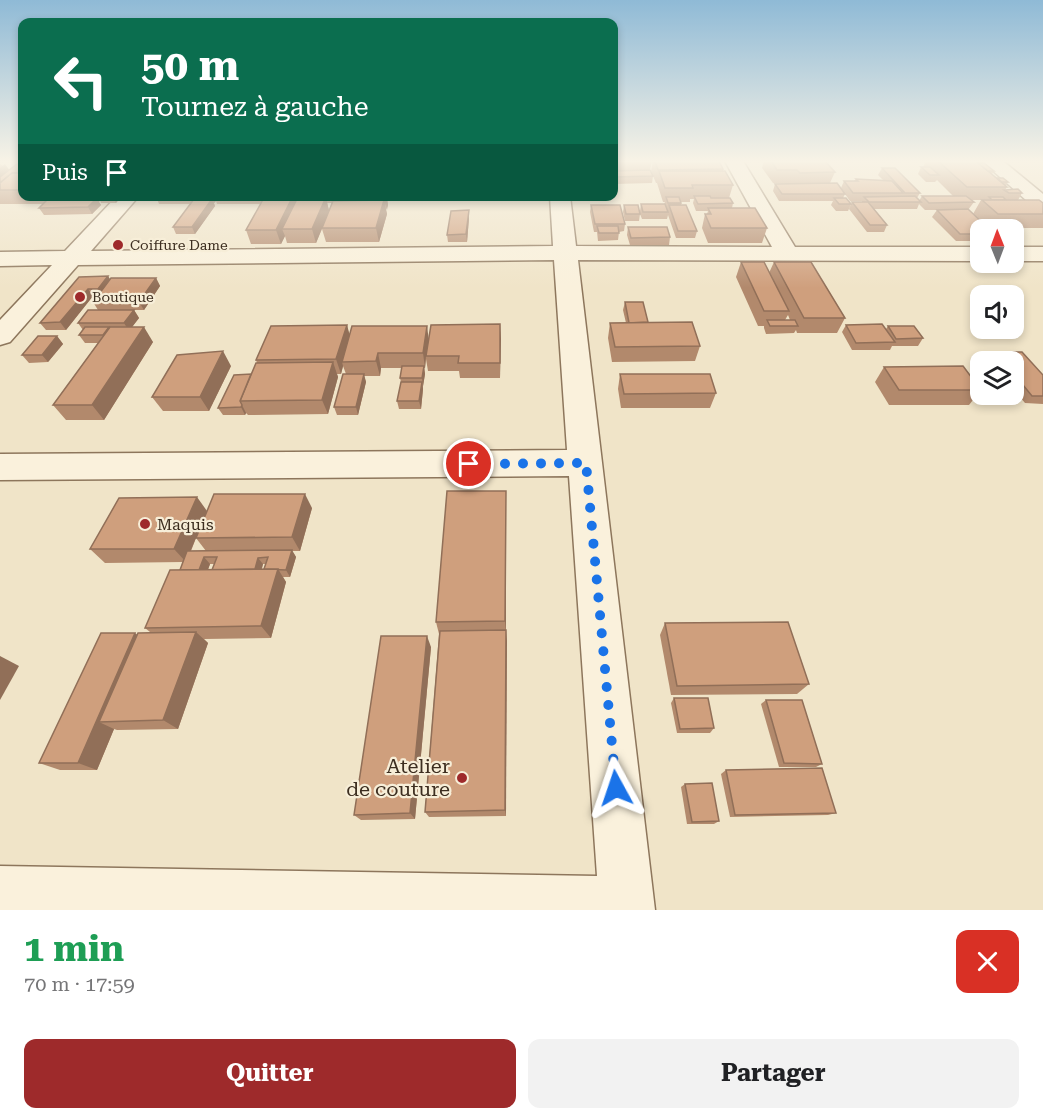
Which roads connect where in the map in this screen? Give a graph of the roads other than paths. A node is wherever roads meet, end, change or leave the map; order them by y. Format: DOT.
graph roads {
  1 [pos="122,203"];
  2 [pos="561,203"];
  3 [pos="759,203"];
  4 [pos="567,253"];
  5 [pos="788,254"];
  6 [pos="970,254"];
  7 [pos="1024,254"];
  8 [pos="1043,254"];
  9 [pos="72,257"];
  10 [pos="0,259"];
  11 [pos="0,336"];
  12 [pos="586,463"];
  13 [pos="0,467"];
  14 [pos="0,892"];
  15 [pos="626,907"];
  1 -- 9 [label="street"];
  2 -- 4 [label="street"];
  3 -- 5 [label="street"];
  4 -- 5 [label="street"];
  4 -- 9 [label="street"];
  4 -- 12 [label="street"];
  5 -- 6 [label="street"];
  7 -- 8 [label="street"];
  9 -- 10 [label="street"];
  9 -- 11 [label="street"];
  12 -- 13 [label="street"];
  12 -- 15 [label="street"];
  14 -- 15 [label="street"];
}
